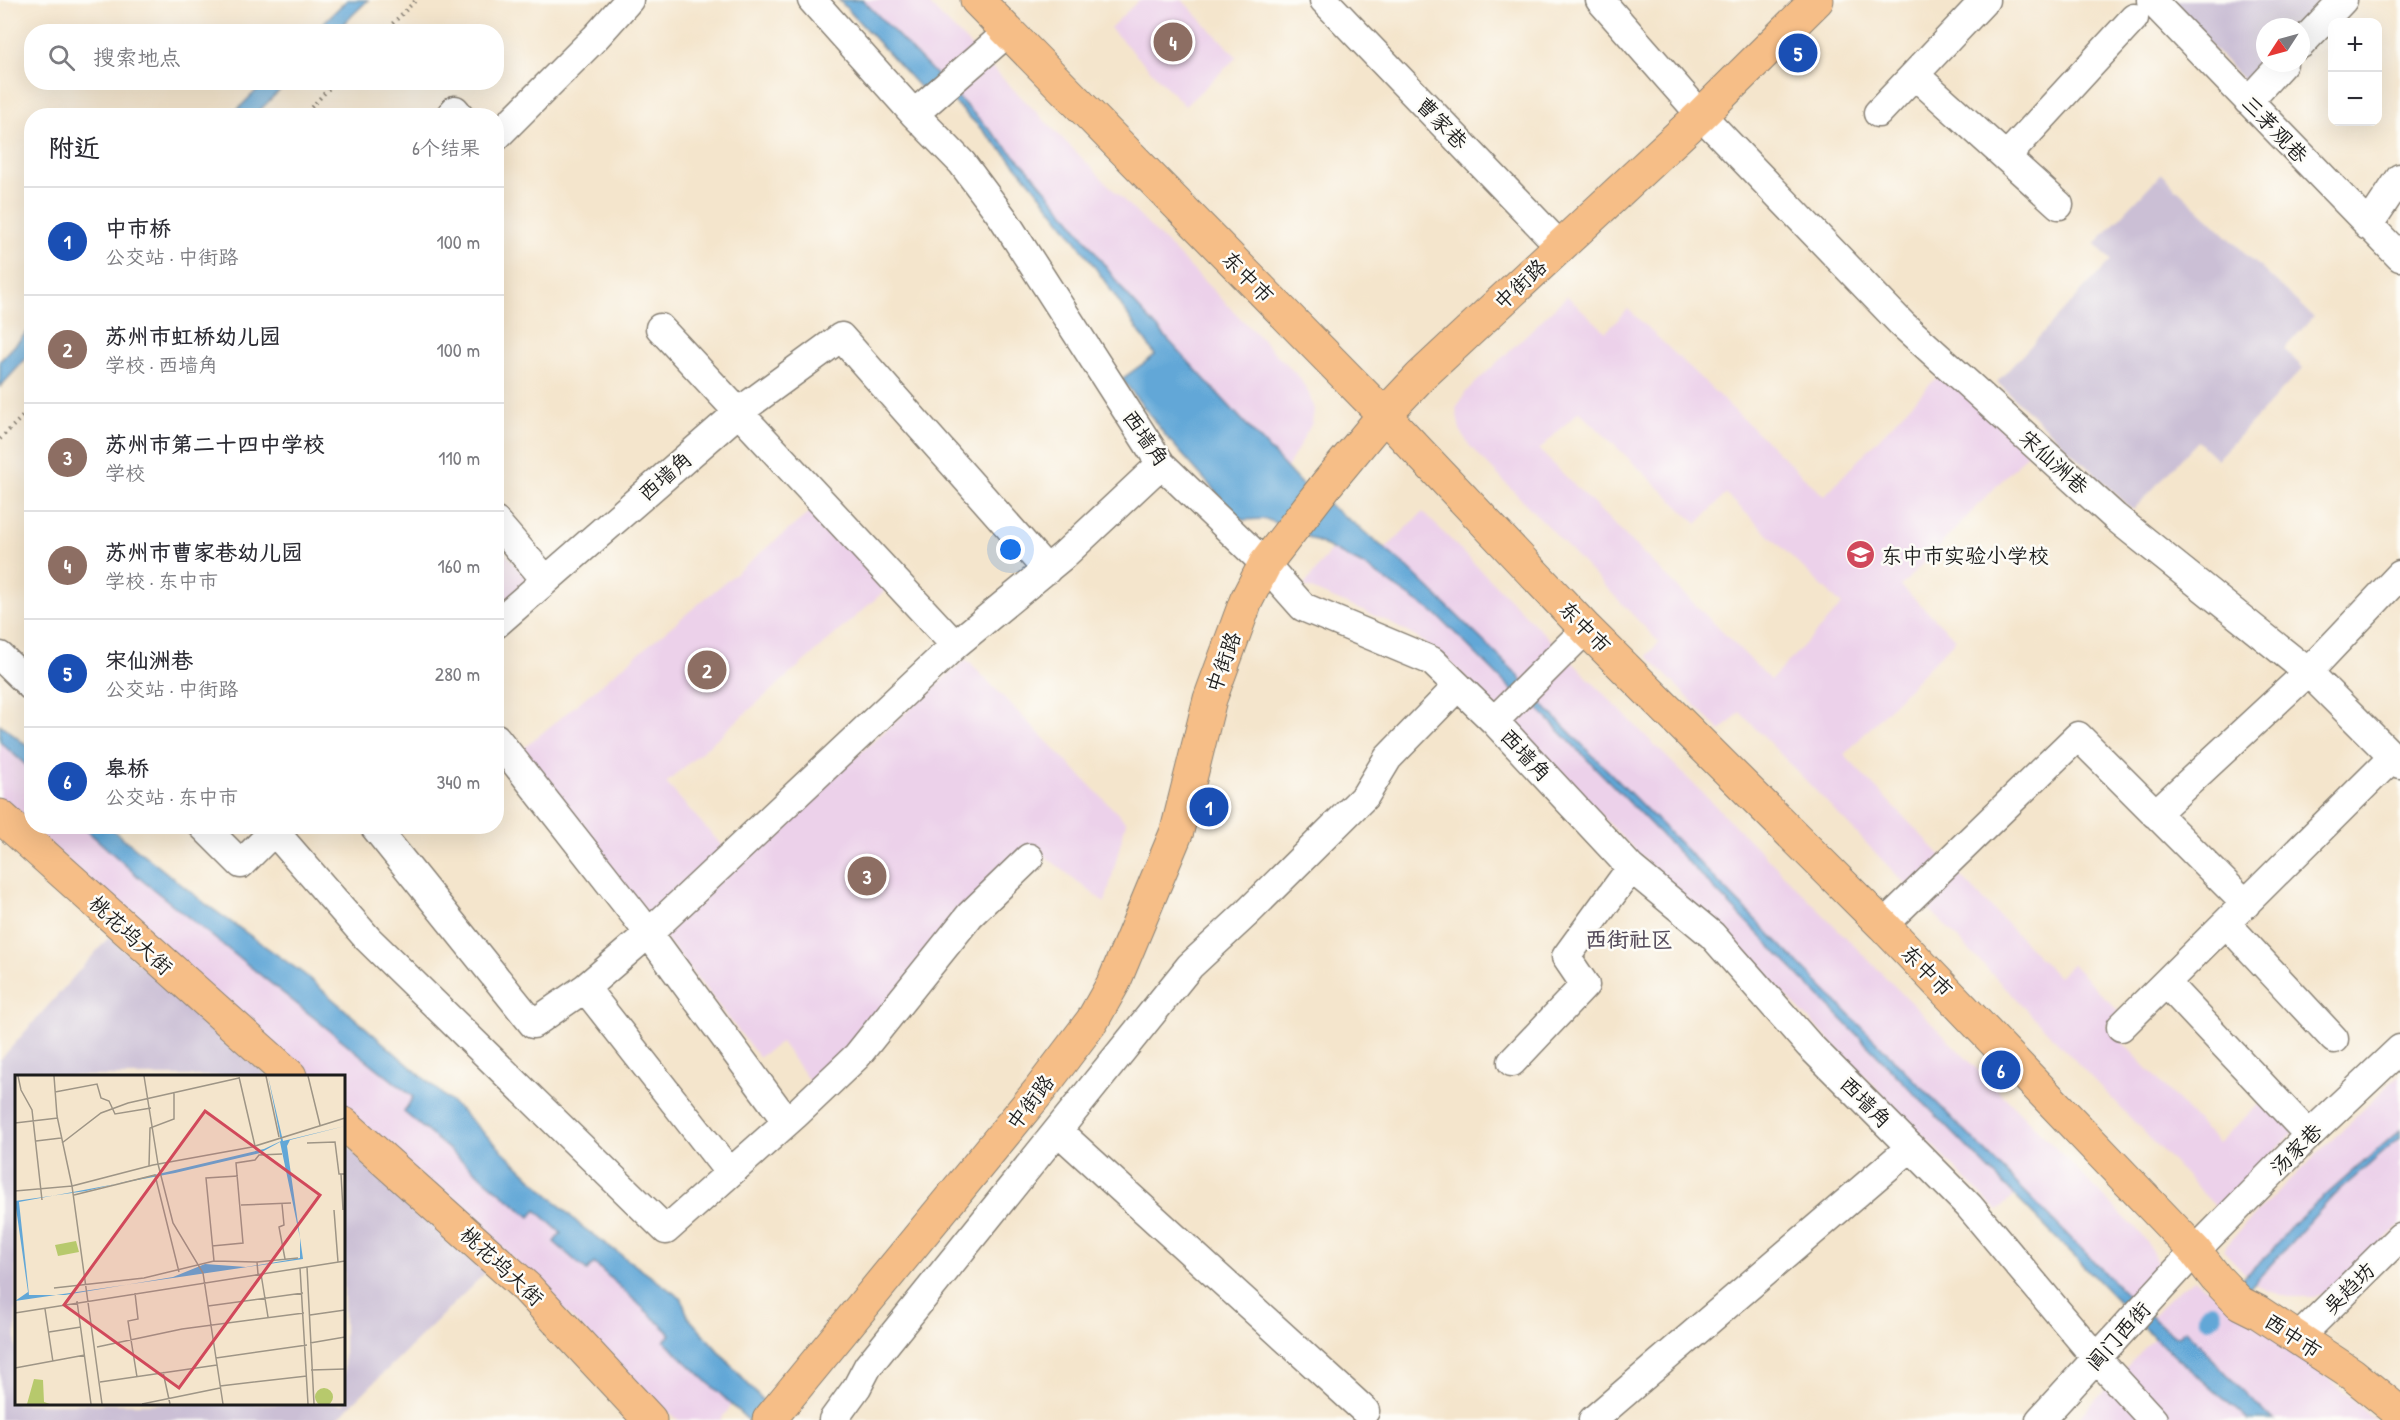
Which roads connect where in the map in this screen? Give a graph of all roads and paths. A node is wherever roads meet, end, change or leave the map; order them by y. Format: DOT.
graph roads {
  1 [pos="416,0"];
  2 [pos="629,0"];
  3 [pos="812,0"];
  4 [pos="1324,0"];
  5 [pos="1600,0"];
  6 [pos="1817,0"];
  7 [pos="1985,0"];
  8 [pos="2343,0"];
  9 [pos="2143,9"];
  10 [pos="994,11"];
  11 [pos="392,24"];
  12 [pos="2310,35"];
  13 [pos="2275,72"];
  14 [pos="1915,75"];
  15 [pos="327,90"];
  16 [pos="2248,101"];
  17 [pos="311,108"];
  18 [pos="919,110"];
  19 [pos="1878,113"];
  20 [pos="1701,115"];
  21 [pos="504,129"];
  22 [pos="2007,156"];
  23 [pos="2400,178"];
  24 [pos="2059,205"];
  25 [pos="2368,226"];
  26 [pos="1560,246"];
  27 [pos="2400,257"];
  28 [pos="660,328"];
  29 [pos="740,411"];
  30 [pos="24,415"];
  31 [pos="1384,415"];
  32 [pos="0,439"];
  33 [pos="1161,464"];
  34 [pos="504,531"];
  35 [pos="1272,555"];
  36 [pos="1047,570"];
  37 [pos="2400,575"];
  38 [pos="546,580"];
  39 [pos="504,617"];
  40 [pos="1586,629"];
  41 [pos="955,645"];
  42 [pos="0,656"];
  43 [pos="2308,672"];
  44 [pos="24,679"];
  45 [pos="1458,686"];
  46 [pos="1502,714"];
  47 [pos="504,748"];
  48 [pos="2396,760"];
  49 [pos="2156,814"];
  50 [pos="0,816"];
  51 [pos="211,834"];
  52 [pos="271,834"];
  53 [pos="280,834"];
  54 [pos="380,834"];
  55 [pos="1029,858"];
  56 [pos="1631,868"];
  57 [pos="2236,913"];
  58 [pos="1883,925"];
  59 [pos="648,933"];
  60 [pos="2166,982"];
  61 [pos="585,988"];
  62 [pos="2121,1027"];
  63 [pos="2334,1039"];
  64 [pos="2400,1049"];
  65 [pos="1512,1062"];
  66 [pos="288,1075"];
  67 [pos="787,1122"];
  68 [pos="345,1125"];
  69 [pos="1058,1131"];
  70 [pos="2309,1135"];
  71 [pos="1911,1147"];
  72 [pos="730,1173"];
  73 [pos="2400,1237"];
  74 [pos="2195,1251"];
  75 [pos="2297,1339"];
  76 [pos="834,1344"];
  77 [pos="2098,1360"];
  78 [pos="868,1366"];
  79 [pos="1365,1411"];
  80 [pos="776,1412"];
  81 [pos="2400,1413"];
  82 [pos="650,1420"];
  83 [pos="833,1420"];
  84 [pos="1593,1420"];
  85 [pos="2040,1420"];
  86 [pos="2153,1420"];
  1 -- 11 [label="path"];
  2 -- 21 [label="street"];
  3 -- 18 [label="street, 西墙角"];
  4 -- 26 [label="street, 曹家巷"];
  5 -- 20 [label="street"];
  6 -- 20 [label="main road, 中街路"];
  7 -- 14 [label="street"];
  8 -- 12 [label="street"];
  9 -- 16 [label="street, 三茅观巷"];
  9 -- 22 [label="street"];
  10 -- 18 [label="street"];
  10 -- 31 [label="main road, 东中市"];
  13 -- 16 [label="street"];
  14 -- 19 [label="street"];
  14 -- 22 [label="street"];
  15 -- 17 [label="path"];
  16 -- 25 [label="street, 三茅观巷"];
  18 -- 33 [label="street, 西墙角"];
  20 -- 26 [label="main road, 中街路"];
  20 -- 43 [label="street, 宋仙洲巷"];
  22 -- 24 [label="street"];
  23 -- 25 [label="street"];
  25 -- 27 [label="street, 三茅观巷"];
  26 -- 31 [label="main road, 中街路"];
  28 -- 29 [label="street"];
  29 -- 36 [label="street, 西墙角"];
  29 -- 38 [label="street, 西墙角"];
  29 -- 41 [label="street"];
  30 -- 32 [label="path"];
  31 -- 35 [label="main road, 中街路"];
  31 -- 40 [label="main road, 东中市"];
  33 -- 35 [label="street, 西墙角"];
  33 -- 36 [label="street"];
  34 -- 38 [label="street"];
  35 -- 45 [label="street, 西墙角"];
  35 -- 76 [label="main road, 中街路"];
  36 -- 41 [label="street"];
  37 -- 43 [label="street"];
  38 -- 39 [label="street, 西墙角"];
  40 -- 46 [label="street"];
  40 -- 58 [label="main road, 东中市"];
  41 -- 59 [label="street"];
  42 -- 44 [label="street"];
  43 -- 48 [label="street, 宋仙洲巷"];
  43 -- 49 [label="street"];
  45 -- 46 [label="street, 西墙角"];
  45 -- 69 [label="street"];
  46 -- 56 [label="street, 西墙角"];
  47 -- 59 [label="street"];
  48 -- 57 [label="street"];
  49 -- 57 [label="street"];
  49 -- 58 [label="street"];
  50 -- 66 [label="main road, 桃花坞大街"];
  51 -- 52 [label="street"];
  53 -- 72 [label="street"];
  54 -- 61 [label="street"];
  55 -- 67 [label="street"];
  56 -- 65 [label="street"];
  56 -- 71 [label="street, 西墙角"];
  57 -- 60 [label="street"];
  57 -- 63 [label="street"];
  58 -- 74 [label="main road, 东中市"];
  59 -- 61 [label="street"];
  59 -- 67 [label="street"];
  60 -- 62 [label="street"];
  60 -- 70 [label="street"];
  61 -- 72 [label="street"];
  64 -- 70 [label="street, 汤家巷"];
  67 -- 72 [label="street"];
  68 -- 82 [label="main road, 桃花坞大街"];
  69 -- 78 [label="street"];
  69 -- 79 [label="street"];
  70 -- 74 [label="street, 汤家巷"];
  71 -- 77 [label="street, 西墙角"];
  71 -- 84 [label="street"];
  73 -- 75 [label="street, 吴趋坊"];
  74 -- 75 [label="main road, 西中市"];
  74 -- 77 [label="street, 阊门西街"];
  75 -- 81 [label="main road, 西中市"];
  76 -- 78 [label="street"];
  76 -- 80 [label="main road, 中街路"];
  77 -- 85 [label="street, 阊门西街"];
  77 -- 86 [label="street, 西墙角"];
  78 -- 83 [label="street"];
}
